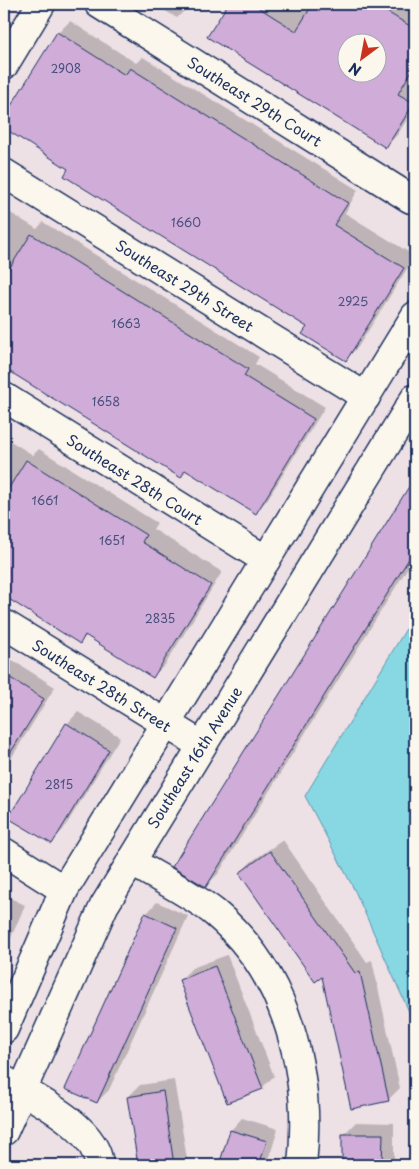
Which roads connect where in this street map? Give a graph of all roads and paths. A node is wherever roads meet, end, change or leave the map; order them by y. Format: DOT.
graph roads {
  1 [pos="41,4"];
  2 [pos="99,4"];
  3 [pos="4,65"];
  4 [pos="4,173"];
  5 [pos="414,203"];
  6 [pos="415,316"];
  7 [pos="366,396"];
  8 [pos="4,397"];
  9 [pos="415,398"];
  10 [pos="266,560"];
  11 [pos="4,624"];
  12 [pos="166,724"];
  13 [pos="201,745"];
  14 [pos="4,852"];
  15 [pos="130,861"];
  16 [pos="64,890"];
  17 [pos="4,1029"];
  18 [pos="13,1085"];
  19 [pos="4,1131"];
  20 [pos="99,1165"];
  21 [pos="302,1165"];
  1 -- 3 [label="street"];
  2 -- 5 [label="street, Southeast 29th Court"];
  4 -- 7 [label="street, Southeast 29th Street"];
  6 -- 7 [label="street"];
  7 -- 10 [label="street"];
  8 -- 10 [label="street, Southeast 28th Court"];
  9 -- 13 [label="street, Southeast 16th Avenue"];
  10 -- 12 [label="street"];
  11 -- 12 [label="street, Southeast 28th Street"];
  12 -- 13 [label="street, Southeast 28th Street"];
  12 -- 16 [label="street"];
  13 -- 15 [label="street, Southeast 16th Avenue"];
  14 -- 16 [label="street"];
  15 -- 18 [label="street, Southeast 16th Avenue"];
  15 -- 21 [label="street"];
  16 -- 17 [label="street"];
  18 -- 19 [label="street, Southeast 16th Avenue"];
  18 -- 20 [label="street"];
}
